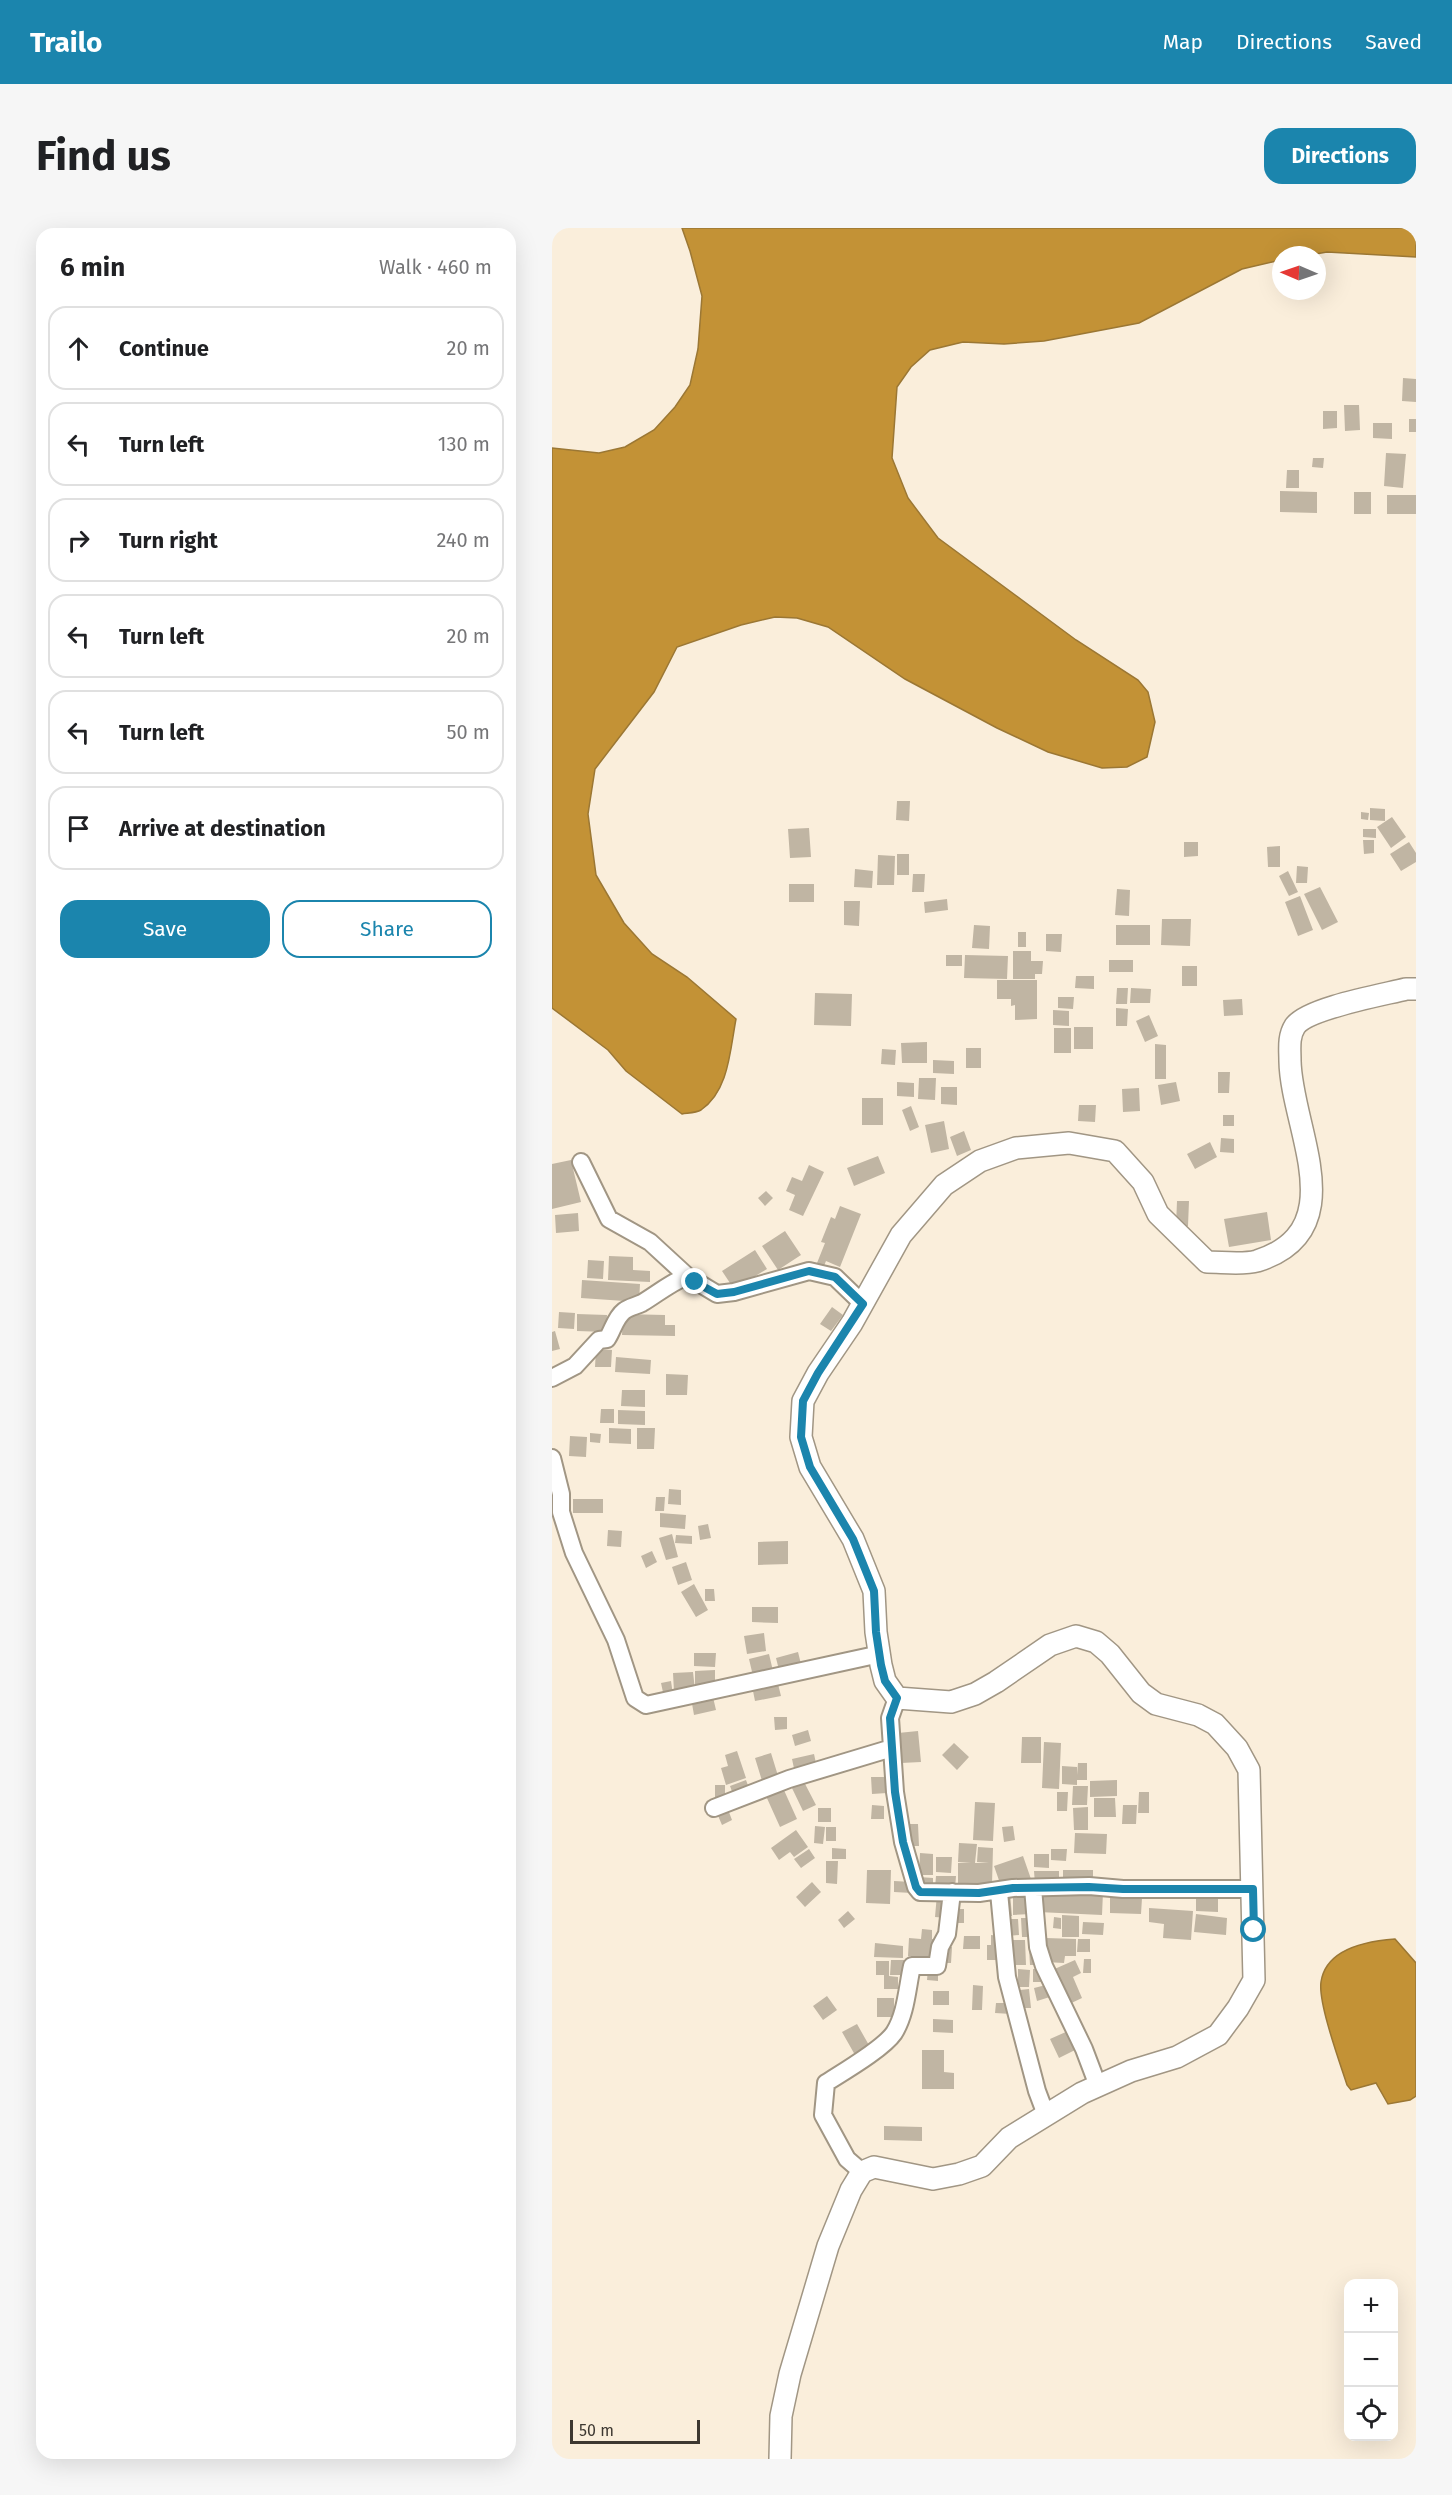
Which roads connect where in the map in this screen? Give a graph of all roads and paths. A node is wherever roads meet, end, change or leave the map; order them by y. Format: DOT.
graph roads {
  1 [pos="1416,989"];
  2 [pos="581,1162"];
  3 [pos="687,1276"];
  4 [pos="863,1304"];
  5 [pos="552,1378"];
  6 [pos="552,1458"];
  7 [pos="879,1654"];
  8 [pos="897,1698"];
  9 [pos="892,1748"];
  10 [pos="714,1808"];
  11 [pos="1033,1888"];
  12 [pos="1253,1889"];
  13 [pos="952,1892"];
  14 [pos="999,1892"];
  15 [pos="1098,2086"];
  16 [pos="1046,2115"];
  17 [pos="862,2172"];
  18 [pos="780,2459"];
  1 -- 4 [label="street"];
  2 -- 3 [label="street"];
  3 -- 4 [label="street"];
  3 -- 5 [label="street"];
  4 -- 7 [label="street"];
  6 -- 7 [label="street"];
  7 -- 8 [label="street"];
  8 -- 9 [label="street"];
  8 -- 12 [label="street"];
  9 -- 10 [label="street"];
  9 -- 13 [label="street"];
  11 -- 12 [label="street"];
  11 -- 14 [label="street"];
  11 -- 15 [label="street"];
  12 -- 15 [label="street"];
  13 -- 14 [label="street"];
  13 -- 17 [label="street"];
  14 -- 16 [label="street"];
  15 -- 16 [label="street"];
  16 -- 17 [label="street"];
  17 -- 18 [label="street"];
}
